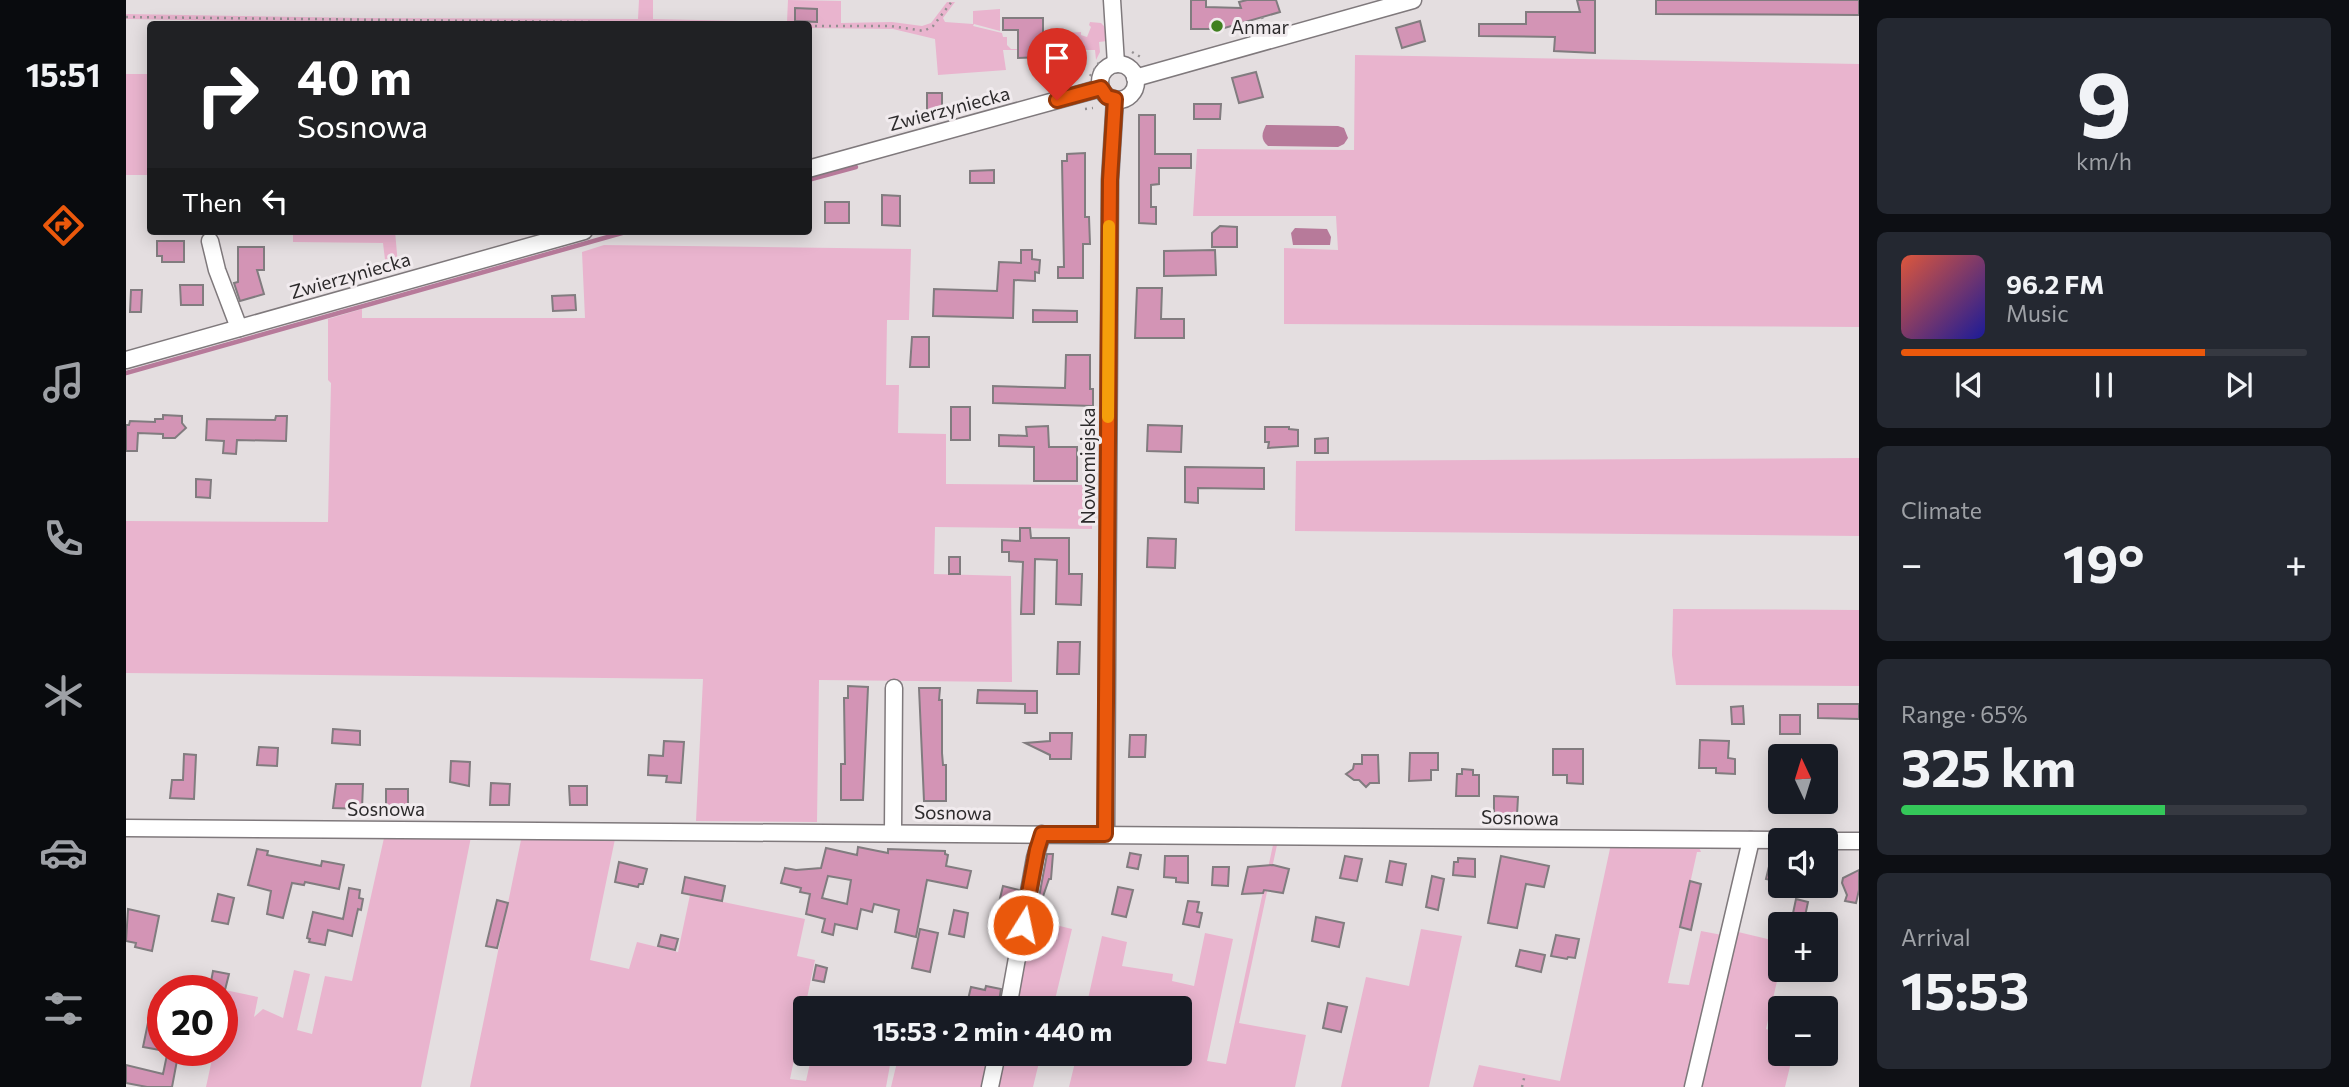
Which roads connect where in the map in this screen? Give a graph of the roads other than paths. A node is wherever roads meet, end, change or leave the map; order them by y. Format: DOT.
graph roads {
  1 [pos="1112,0"];
  2 [pos="1413,0"];
  3 [pos="1109,60"];
  4 [pos="1135,78"];
  5 [pos="1094,84"];
  6 [pos="1115,99"];
  7 [pos="812,168"];
  8 [pos="570,235"];
  9 [pos="210,241"];
  10 [pos="239,328"];
  11 [pos="126,360"];
  12 [pos="894,688"];
  13 [pos="126,828"];
  14 [pos="893,832"];
  15 [pos="1042,834"];
  16 [pos="1105,834"];
  17 [pos="1751,840"];
  18 [pos="1768,840"];
  19 [pos="1838,841"];
  20 [pos="1859,841"];
  21 [pos="1010,996"];
  22 [pos="994,1066"];
  23 [pos="989,1087"];
  24 [pos="1693,1087"];
  1 -- 3 [label="street"];
  2 -- 4 [label="street"];
  3 -- 4 [label="street"];
  3 -- 5 [label="street"];
  4 -- 6 [label="street"];
  5 -- 6 [label="street"];
  5 -- 7 [label="street, Zwierzyniecka"];
  6 -- 16 [label="street, Nowomiejska"];
  8 -- 10 [label="street, Zwierzyniecka"];
  9 -- 10 [label="street"];
  10 -- 11 [label="street, Zwierzyniecka"];
  12 -- 14 [label="street"];
  13 -- 14 [label="street, Sosnowa"];
  14 -- 15 [label="street, Sosnowa"];
  15 -- 16 [label="street, Sosnowa"];
  15 -- 21 [label="street"];
  16 -- 17 [label="street, Sosnowa"];
  17 -- 18 [label="street, Sosnowa"];
  17 -- 24 [label="street"];
  19 -- 20 [label="street"];
  22 -- 23 [label="street"];
}
